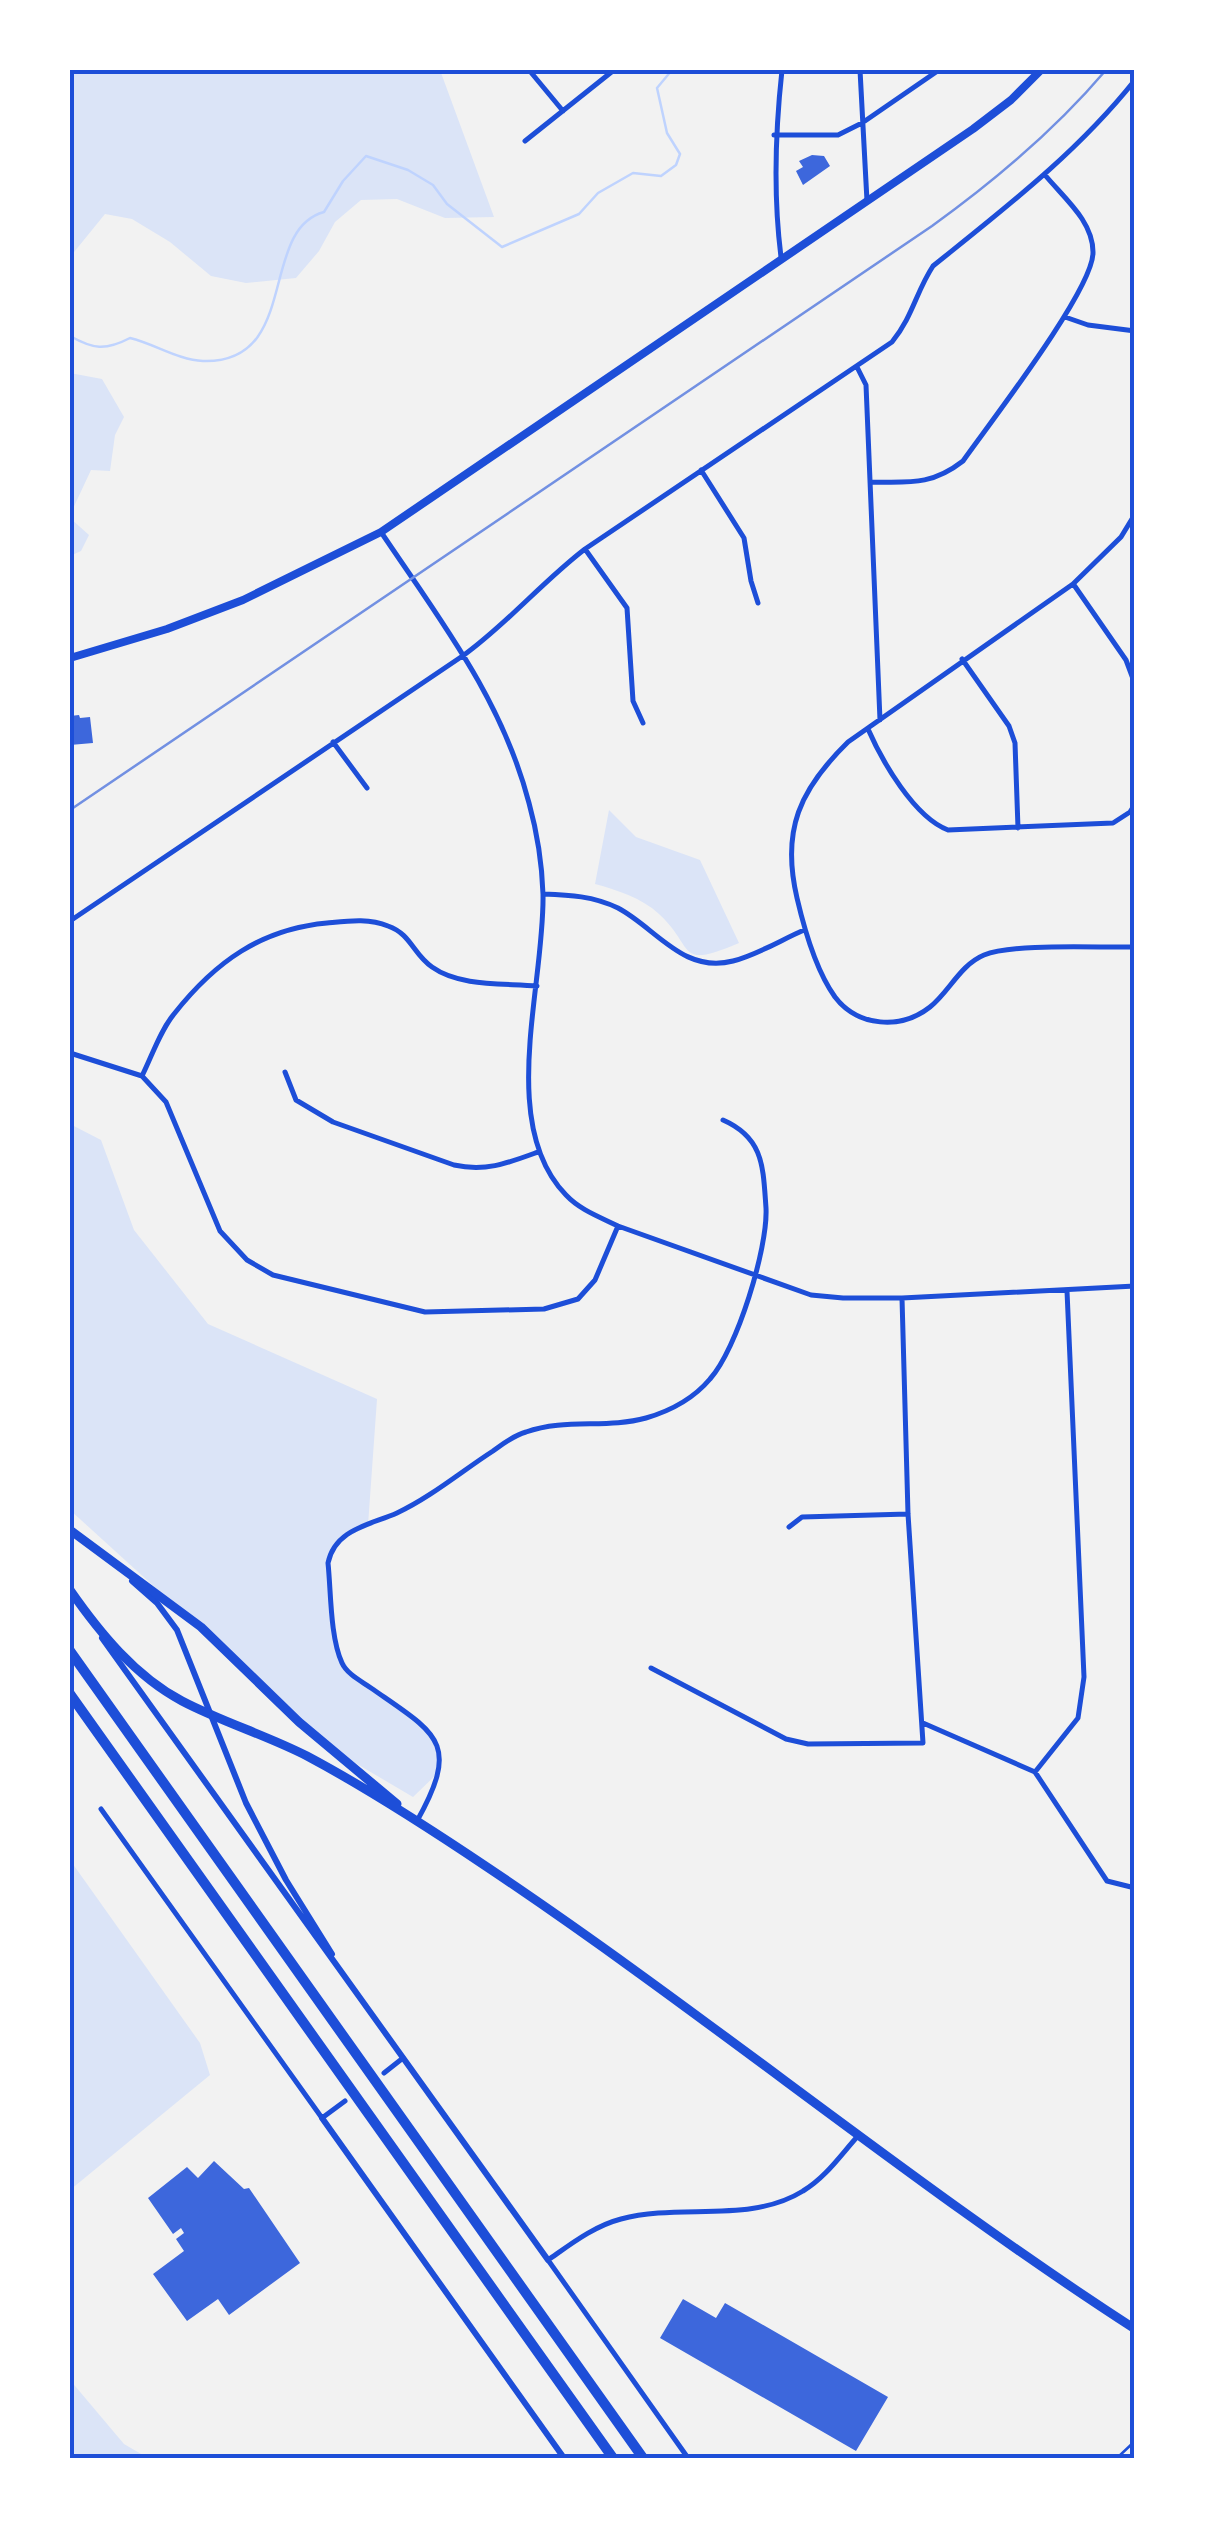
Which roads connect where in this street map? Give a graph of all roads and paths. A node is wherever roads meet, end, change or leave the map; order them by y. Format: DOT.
graph roads {
  1 [pos="529,70"];
  2 [pos="614,70"];
  3 [pos="782,70"];
  4 [pos="860,70"];
  5 [pos="939,70"];
  6 [pos="1041,70"];
  7 [pos="1135,80"];
  8 [pos="1129,88"];
  9 [pos="1135,94"];
  10 [pos="563,111"];
  11 [pos="862,123"];
  12 [pos="774,136"];
  13 [pos="525,141"];
  14 [pos="1045,176"];
  15 [pos="868,201"];
  16 [pos="782,258"];
  17 [pos="1065,316"];
  18 [pos="1135,331"];
  19 [pos="857,367"];
  20 [pos="701,470"];
  21 [pos="870,482"];
  22 [pos="1135,514"];
  23 [pos="381,532"];
  24 [pos="584,549"];
  25 [pos="1073,584"];
  26 [pos="758,604"];
  27 [pos="464,655"];
  28 [pos="70,658"];
  29 [pos="962,659"];
  30 [pos="1135,684"];
  31 [pos="880,720"];
  32 [pos="644,723"];
  33 [pos="868,729"];
  34 [pos="333,742"];
  35 [pos="367,788"];
  36 [pos="1135,804"];
  37 [pos="1018,828"];
  38 [pos="543,894"];
  39 [pos="70,921"];
  40 [pos="804,930"];
  41 [pos="1135,947"];
  42 [pos="537,986"];
  43 [pos="70,1053"];
  44 [pos="284,1072"];
  45 [pos="142,1076"];
  46 [pos="723,1120"];
  47 [pos="538,1152"];
  48 [pos="618,1226"];
  49 [pos="756,1277"];
  50 [pos="1135,1286"];
  51 [pos="1067,1291"];
  52 [pos="902,1298"];
  53 [pos="908,1514"];
  54 [pos="788,1527"];
  55 [pos="70,1530"];
  56 [pos="101,1553"];
  57 [pos="70,1590"];
  58 [pos="79,1603"];
  59 [pos="70,1651"];
  60 [pos="651,1668"];
  61 [pos="70,1694"];
  62 [pos="923,1723"];
  63 [pos="1035,1772"];
  64 [pos="101,1809"];
  65 [pos="417,1822"];
  66 [pos="1135,1888"];
  67 [pos="334,1960"];
  68 [pos="404,2058"];
  69 [pos="384,2073"];
  70 [pos="345,2102"];
  71 [pos="322,2118"];
  72 [pos="859,2134"];
  73 [pos="548,2260"];
  74 [pos="1135,2328"];
  75 [pos="1135,2441"];
  76 [pos="564,2458"];
  77 [pos="613,2458"];
  78 [pos="643,2458"];
  79 [pos="688,2458"];
  80 [pos="1117,2458"];
  1 -- 10 [label="street"];
  2 -- 10 [label="street"];
  3 -- 12 [label="street"];
  4 -- 11 [label="street"];
  5 -- 11 [label="street"];
  6 -- 15 [label="main road"];
  7 -- 8 [label="street"];
  8 -- 9 [label="street"];
  8 -- 14 [label="street"];
  10 -- 13 [label="street"];
  11 -- 12 [label="street"];
  11 -- 15 [label="street"];
  12 -- 16 [label="street"];
  14 -- 17 [label="street"];
  14 -- 19 [label="street"];
  15 -- 16 [label="main road"];
  16 -- 23 [label="main road"];
  17 -- 18 [label="street"];
  17 -- 21 [label="street"];
  19 -- 20 [label="street"];
  19 -- 21 [label="street"];
  20 -- 24 [label="street"];
  20 -- 26 [label="street"];
  21 -- 31 [label="street"];
  22 -- 25 [label="street"];
  23 -- 27 [label="street"];
  23 -- 28 [label="main road"];
  24 -- 27 [label="street"];
  24 -- 32 [label="street"];
  25 -- 29 [label="street"];
  25 -- 30 [label="street"];
  27 -- 34 [label="street"];
  27 -- 38 [label="street"];
  29 -- 31 [label="street"];
  29 -- 37 [label="street"];
  31 -- 33 [label="street"];
  33 -- 37 [label="street"];
  33 -- 40 [label="street"];
  34 -- 35 [label="street"];
  34 -- 39 [label="street"];
  36 -- 37 [label="street"];
  38 -- 40 [label="street"];
  38 -- 42 [label="street"];
  40 -- 41 [label="street"];
  42 -- 45 [label="street"];
  42 -- 47 [label="street"];
  43 -- 45 [label="street"];
  44 -- 47 [label="street"];
  45 -- 48 [label="street"];
  46 -- 49 [label="street"];
  47 -- 48 [label="street"];
  48 -- 49 [label="street"];
  49 -- 52 [label="street"];
  49 -- 65 [label="street"];
  50 -- 51 [label="street"];
  51 -- 52 [label="street"];
  51 -- 63 [label="street"];
  52 -- 53 [label="street"];
  53 -- 54 [label="street"];
  53 -- 62 [label="street"];
  55 -- 56 [label="main road"];
  56 -- 65 [label="main road"];
  56 -- 67 [label="street"];
  57 -- 58 [label="main road"];
  58 -- 65 [label="main road"];
  58 -- 67 [label="street"];
  59 -- 78 [label="highway"];
  60 -- 62 [label="street"];
  61 -- 77 [label="highway"];
  62 -- 63 [label="street"];
  63 -- 66 [label="street"];
  64 -- 71 [label="street"];
  65 -- 72 [label="main road"];
  67 -- 68 [label="street"];
  68 -- 69 [label="street"];
  68 -- 73 [label="street"];
  70 -- 71 [label="street"];
  71 -- 76 [label="street"];
  72 -- 73 [label="street"];
  72 -- 74 [label="main road"];
  73 -- 79 [label="street"];
  75 -- 80 [label="lane"];
}
